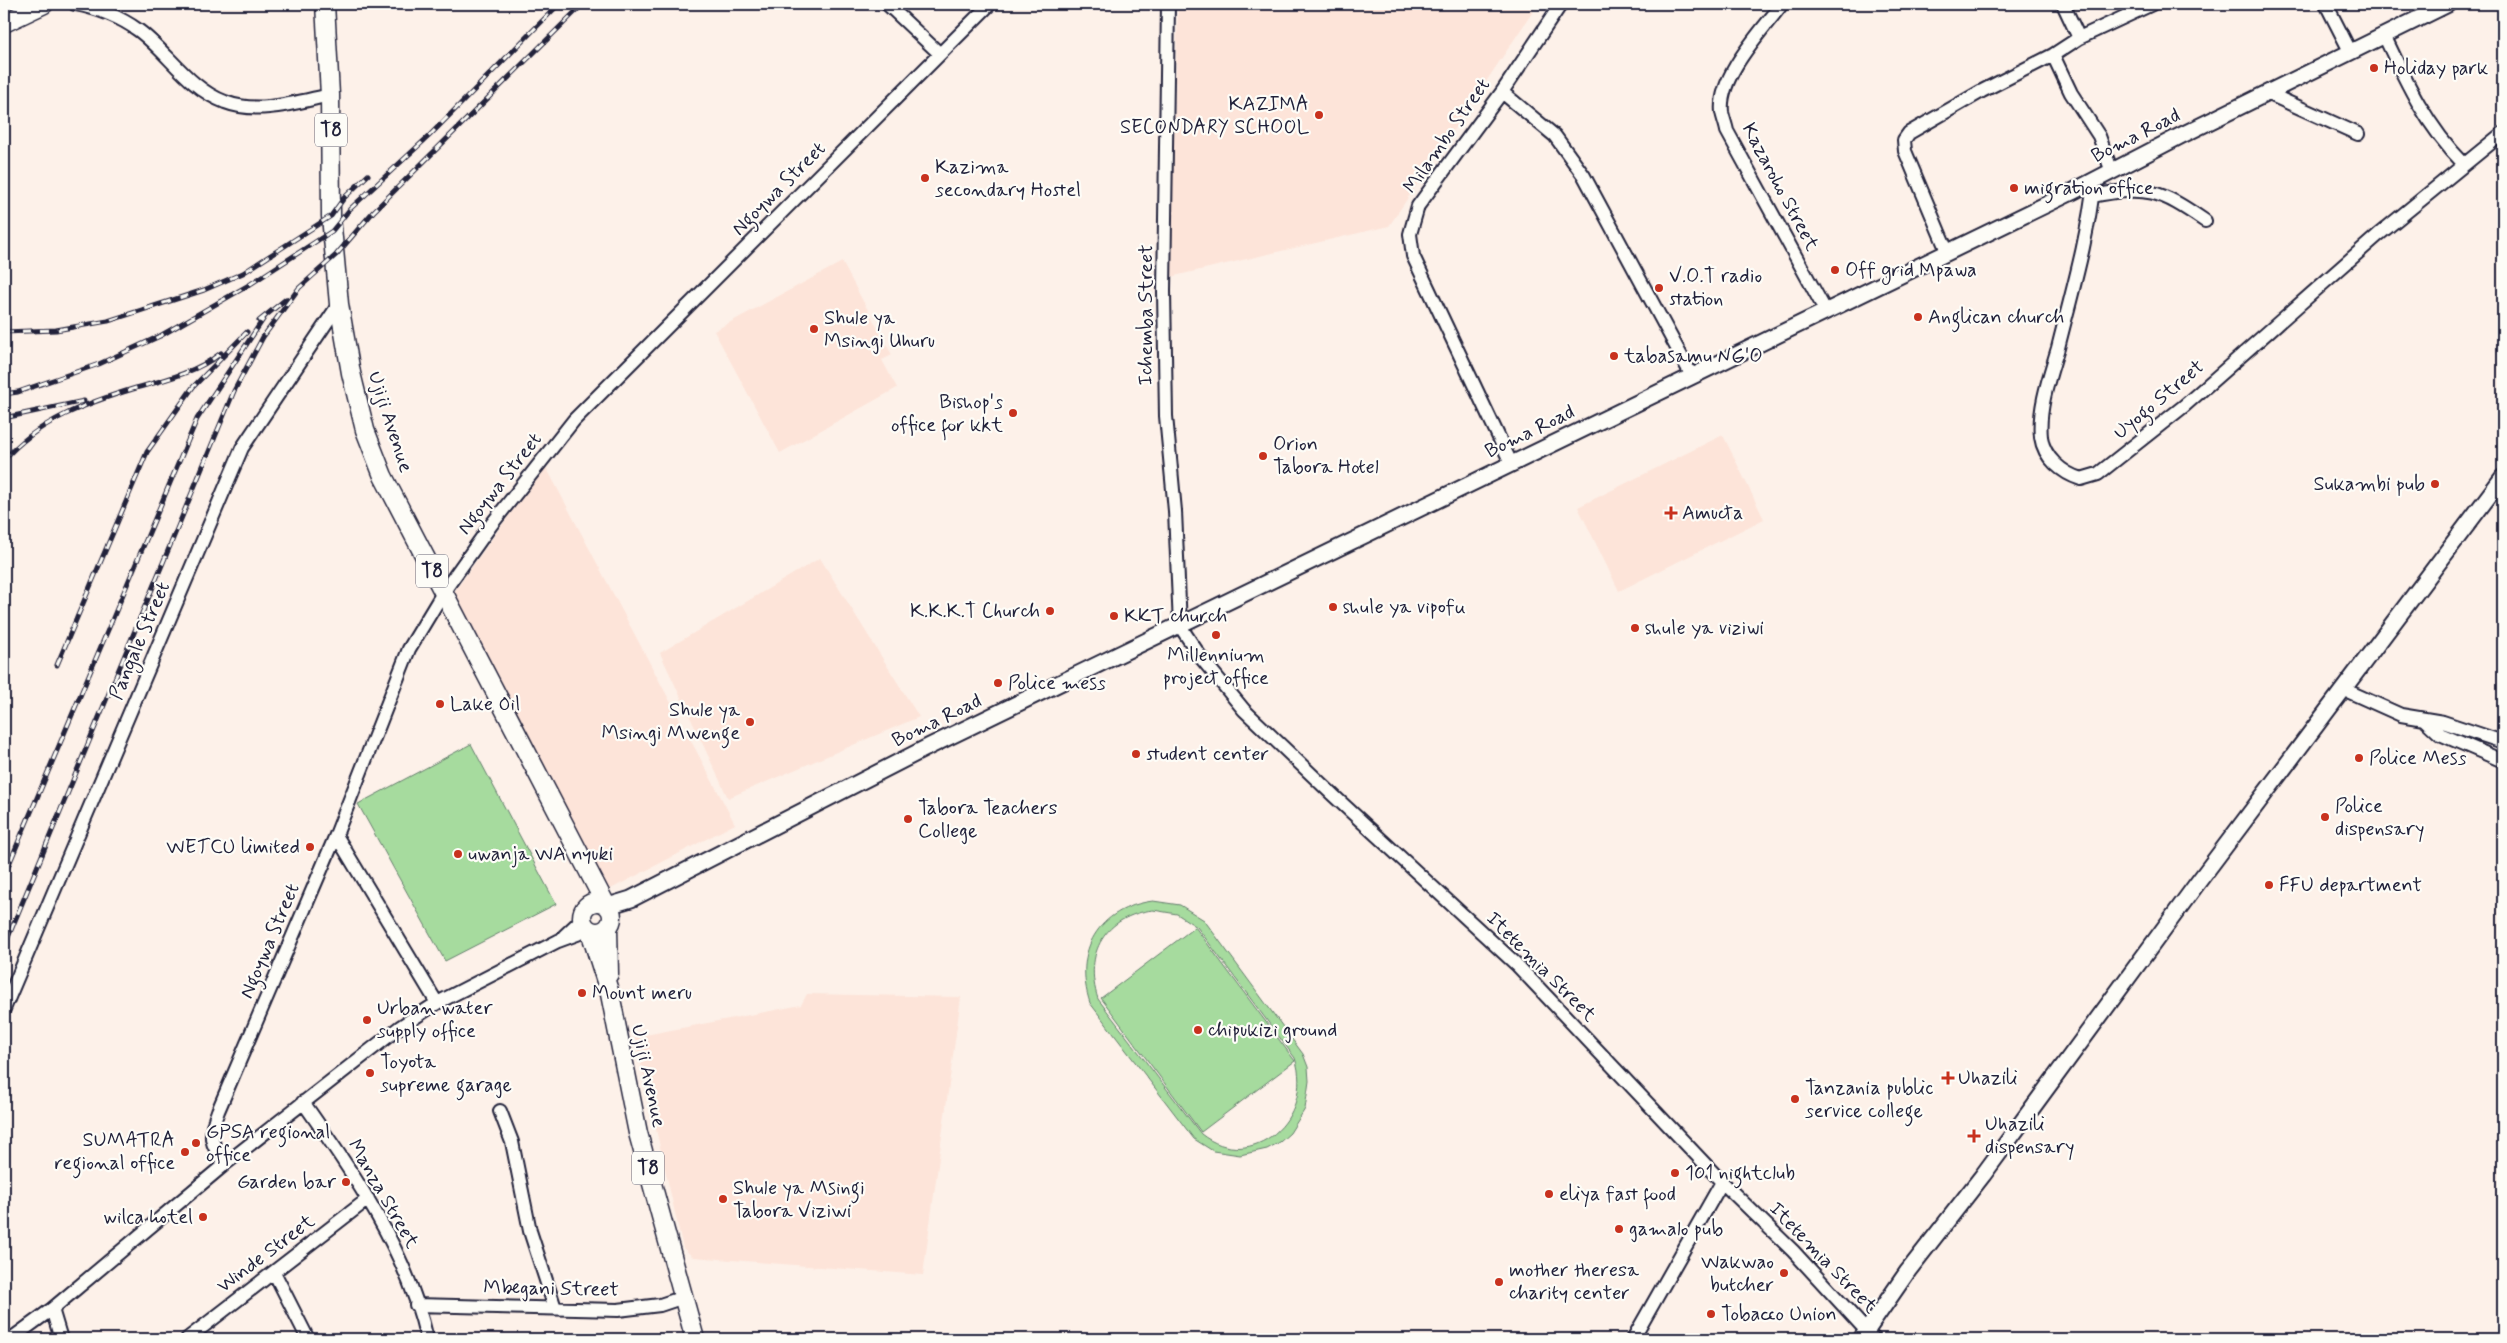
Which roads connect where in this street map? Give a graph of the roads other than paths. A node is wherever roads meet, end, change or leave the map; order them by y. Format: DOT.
graph roads {
  1 [pos="44,4"];
  2 [pos="75,4"];
  3 [pos="325,4"];
  4 [pos="887,4"];
  5 [pos="990,4"];
  6 [pos="1168,4"];
  7 [pos="1561,4"];
  8 [pos="1782,4"];
  9 [pos="2063,4"];
  10 [pos="2152,4"];
  11 [pos="2326,4"];
  12 [pos="2448,4"];
  13 [pos="4,23"];
  14 [pos="2384,34"];
  15 [pos="2080,38"];
  16 [pos="2350,51"];
  17 [pos="940,54"];
  18 [pos="2053,55"];
  19 [pos="1502,92"];
  20 [pos="2267,93"];
  21 [pos="330,95"];
  22 [pos="2503,133"];
  23 [pos="2358,134"];
  24 [pos="2464,164"];
  25 [pos="2112,172"];
  26 [pos="2094,181"];
  27 [pos="2092,196"];
  28 [pos="2206,221"];
  29 [pos="1947,251"];
  30 [pos="340,304"];
  31 [pos="1824,310"];
  32 [pos="1692,376"];
  33 [pos="1511,463"];
  34 [pos="2503,477"];
  35 [pos="444,592"];
  36 [pos="1180,626"];
  37 [pos="2342,688"];
  38 [pos="2425,720"];
  39 [pos="2503,742"];
  40 [pos="2503,761"];
  41 [pos="336,834"];
  42 [pos="586,867"];
  43 [pos="608,914"];
  44 [pos="586,922"];
  45 [pos="610,994"];
  46 [pos="437,1003"];
  47 [pos="4,1009"];
  48 [pos="303,1102"];
  49 [pos="500,1112"];
  50 [pos="225,1164"];
  51 [pos="1722,1182"];
  52 [pos="368,1199"];
  53 [pos="274,1272"];
  54 [pos="684,1297"];
  55 [pos="416,1305"];
  56 [pos="555,1308"];
  57 [pos="52,1309"];
  58 [pos="1867,1336"];
  59 [pos="11,1339"];
  60 [pos="61,1339"];
  61 [pos="187,1339"];
  62 [pos="308,1339"];
  63 [pos="427,1339"];
  64 [pos="695,1339"];
  65 [pos="1633,1339"];
  1 -- 13 [label="highway"];
  2 -- 21 [label="street"];
  3 -- 21 [label="highway, Ujiji Avenue / T8"];
  4 -- 17 [label="street"];
  5 -- 17 [label="street, Ngoywa Street"];
  6 -- 36 [label="street, Ichemba Street"];
  7 -- 19 [label="street, Milambo Street"];
  8 -- 31 [label="street, Kazaroho Street"];
  9 -- 15 [label="street"];
  10 -- 15 [label="street"];
  11 -- 16 [label="street"];
  12 -- 14 [label="main road, Boma Road"];
  14 -- 16 [label="main road, Boma Road"];
  14 -- 24 [label="street"];
  15 -- 18 [label="street"];
  16 -- 20 [label="main road, Boma Road"];
  17 -- 35 [label="street, Ngoywa Street"];
  18 -- 25 [label="street"];
  18 -- 29 [label="street"];
  19 -- 32 [label="street"];
  19 -- 33 [label="street, Milambo Street"];
  20 -- 23 [label="street"];
  20 -- 25 [label="main road, Boma Road"];
  21 -- 30 [label="highway, Ujiji Avenue / T8"];
  22 -- 24 [label="street, Uyogo Street"];
  24 -- 27 [label="street, Uyogo Street"];
  25 -- 26 [label="main road, Boma Road"];
  26 -- 27 [label="street, Uyogo Street"];
  26 -- 29 [label="main road, Boma Road"];
  27 -- 28 [label="street"];
  29 -- 31 [label="main road, Boma Road"];
  30 -- 35 [label="highway, Ujiji Avenue / T8"];
  30 -- 47 [label="street, Pangale Street"];
  31 -- 32 [label="main road, Boma Road"];
  32 -- 33 [label="main road, Boma Road"];
  33 -- 36 [label="main road, Boma Road"];
  34 -- 37 [label="main road"];
  35 -- 41 [label="street, Ngoywa Street"];
  35 -- 42 [label="highway, Ujiji Avenue / T8"];
  36 -- 43 [label="main road, Boma Road"];
  36 -- 51 [label="street, Itetemia Street"];
  37 -- 38 [label="street"];
  37 -- 58 [label="main road"];
  38 -- 39 [label="street"];
  38 -- 40 [label="street"];
  41 -- 46 [label="street"];
  41 -- 50 [label="street, Ngoywa Street"];
  42 -- 43 [label="highway, T8"];
  42 -- 44 [label="highway, T8"];
  43 -- 44 [label="highway"];
  43 -- 44 [label="highway"];
  43 -- 45 [label="highway, T8"];
  44 -- 45 [label="highway, T8"];
  44 -- 46 [label="street"];
  45 -- 54 [label="highway, Ujiji Avenue / T8"];
  46 -- 48 [label="street"];
  48 -- 50 [label="street"];
  48 -- 52 [label="street, Manza Street"];
  49 -- 56 [label="street"];
  50 -- 57 [label="street"];
  51 -- 58 [label="street, Itetemia Street"];
  51 -- 65 [label="street"];
  52 -- 53 [label="street, Winde Street"];
  52 -- 55 [label="street, Manza Street"];
  53 -- 61 [label="street, Winde Street"];
  53 -- 62 [label="street"];
  54 -- 56 [label="street, Mbegani Street"];
  54 -- 64 [label="highway, Ujiji Avenue / T8"];
  55 -- 56 [label="street, Mbegani Street"];
  55 -- 63 [label="street, Manza Street"];
  57 -- 59 [label="street"];
  57 -- 60 [label="street"];
}
